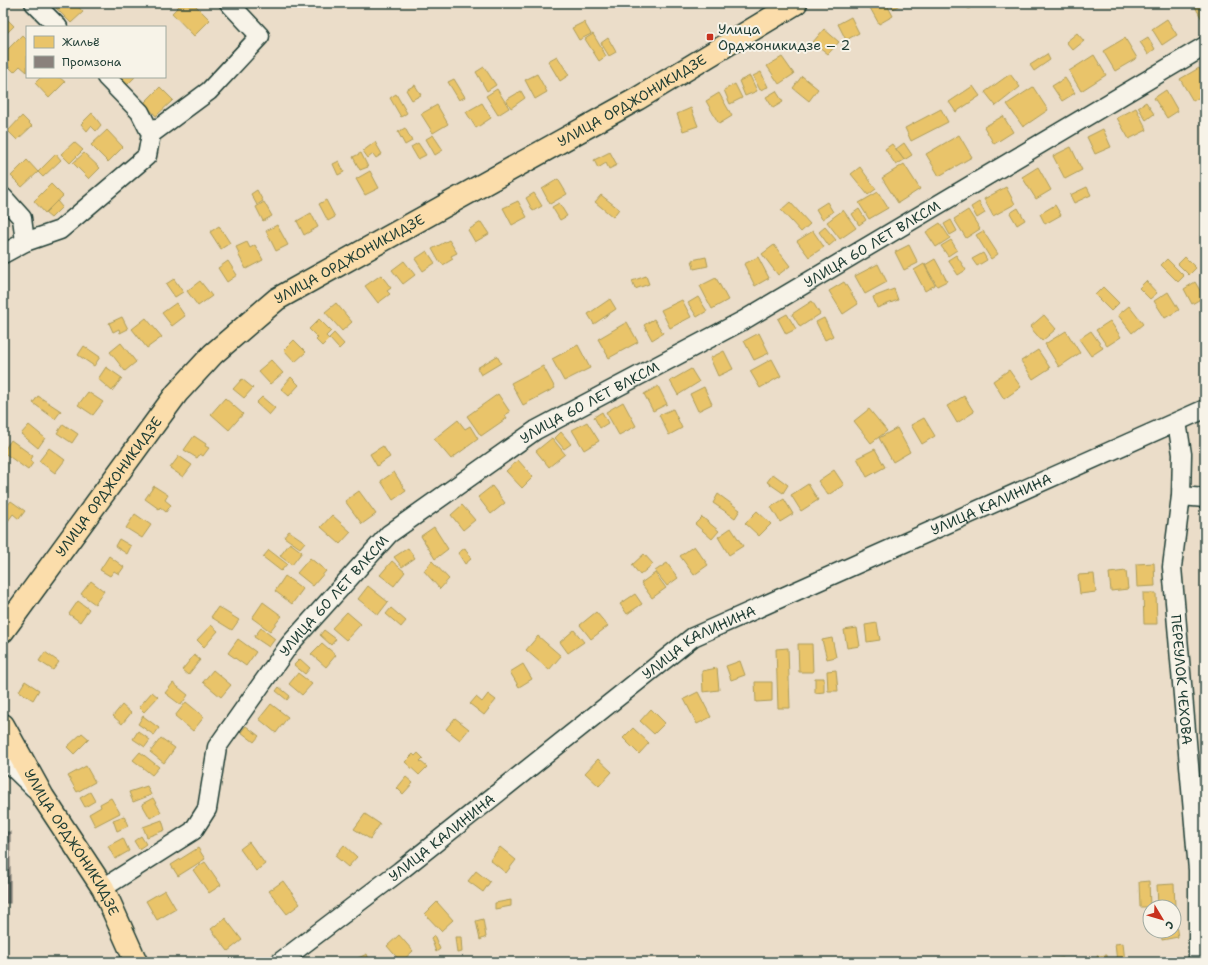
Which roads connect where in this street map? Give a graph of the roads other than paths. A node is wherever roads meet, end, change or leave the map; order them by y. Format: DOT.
graph roads {
  1 [pos="34,3"];
  2 [pos="229,3"];
  3 [pos="796,3"];
  4 [pos="57,26"];
  5 [pos="1205,46"];
  6 [pos="107,78"];
  7 [pos="151,134"];
  8 [pos="3,197"];
  9 [pos="25,242"];
  10 [pos="3,254"];
  11 [pos="1205,409"];
  12 [pos="1177,422"];
  13 [pos="1181,496"];
  14 [pos="1205,498"];
  15 [pos="3,631"];
  16 [pos="3,725"];
  17 [pos="3,759"];
  18 [pos="43,797"];
  19 [pos="103,888"];
  20 [pos="136,962"];
  21 [pos="280,962"];
  22 [pos="1198,962"];
  1 -- 4 [label="street"];
  2 -- 7 [label="street"];
  3 -- 15 [label="main road, УЛИЦА ОРДЖОНИКИДЗЕ"];
  5 -- 19 [label="street, УЛИЦА 60 ЛЕТ ВЛКСМ"];
  6 -- 7 [label="street"];
  7 -- 9 [label="street"];
  8 -- 9 [label="street"];
  9 -- 10 [label="street"];
  11 -- 12 [label="street, УЛИЦА КАЛИНИНА"];
  12 -- 13 [label="street, ПЕРЕУЛОК ЧЕХОВА"];
  12 -- 21 [label="street, УЛИЦА КАЛИНИНА"];
  13 -- 14 [label="street"];
  13 -- 22 [label="street, ПЕРЕУЛОК ЧЕХОВА"];
  16 -- 18 [label="main road, УЛИЦА ОРДЖОНИКИДЗЕ"];
  17 -- 18 [label="street"];
  18 -- 19 [label="main road, УЛИЦА ОРДЖОНИКИДЗЕ"];
  19 -- 20 [label="main road, УЛИЦА ОРДЖОНИКИДЗЕ"];
}
